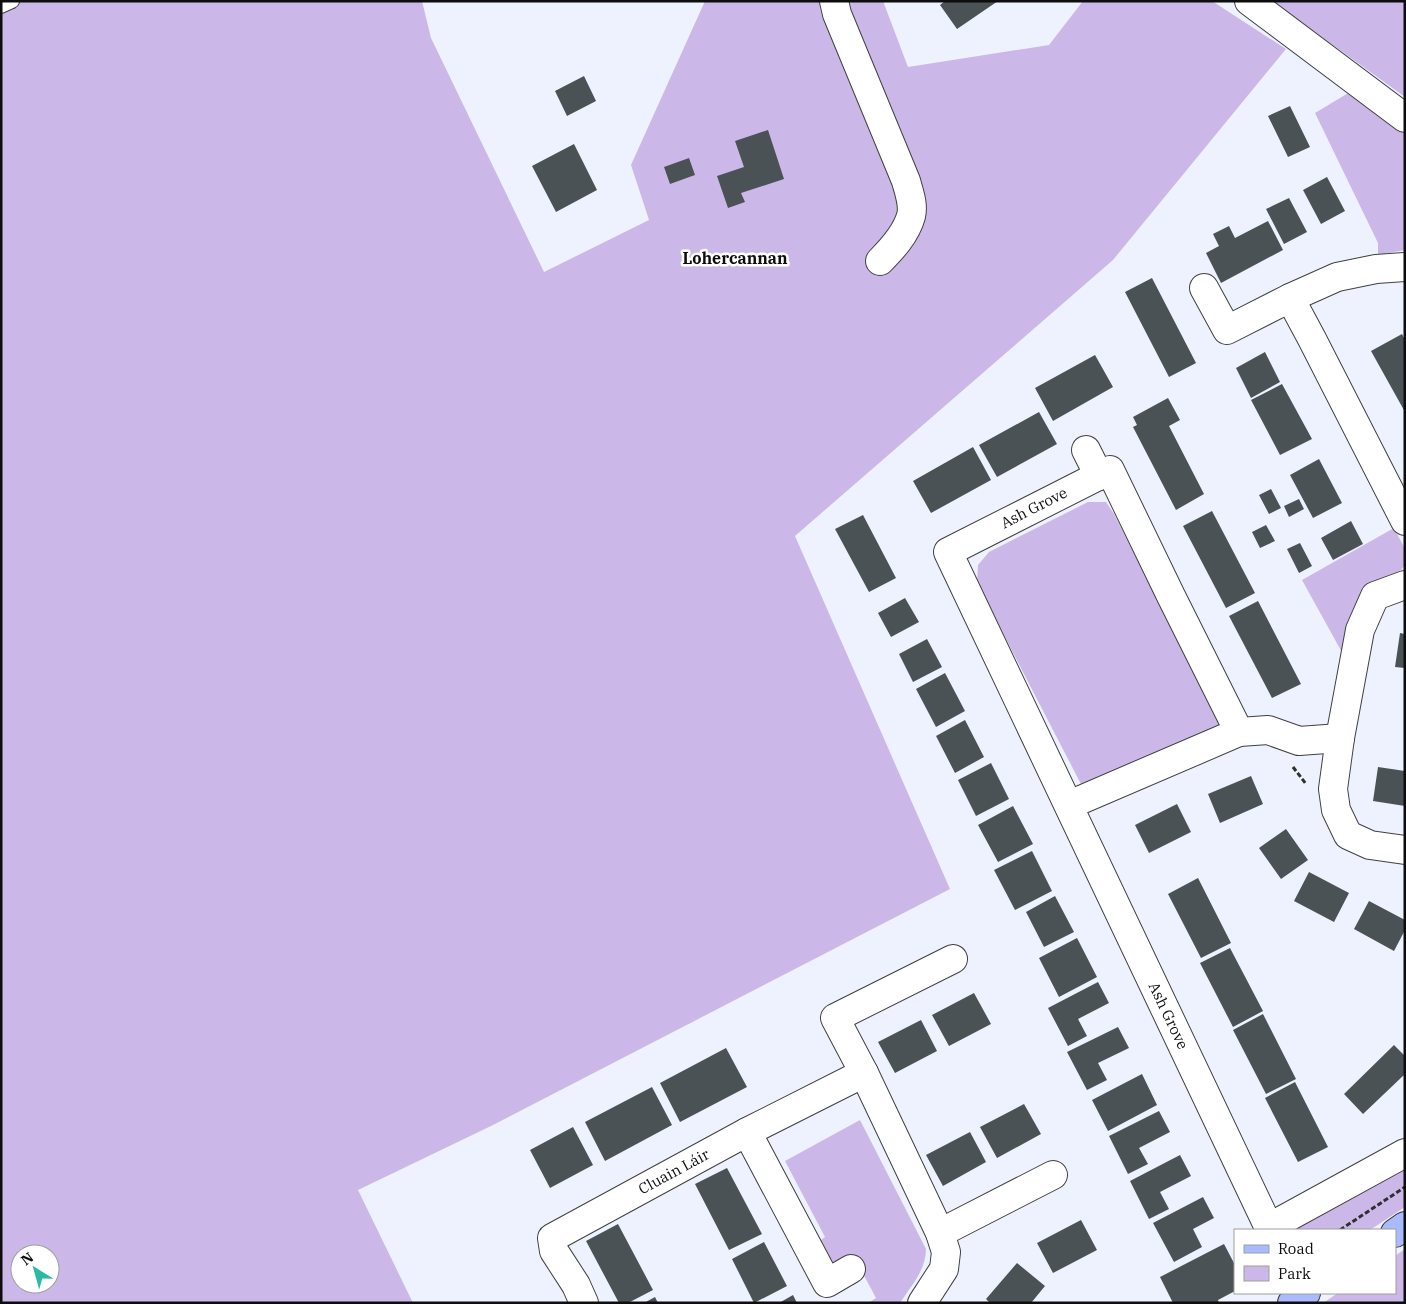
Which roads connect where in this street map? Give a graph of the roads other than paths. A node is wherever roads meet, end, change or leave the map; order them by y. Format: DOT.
graph roads {
  1 [pos="12,1"];
  2 [pos="834,1"];
  3 [pos="1249,1"];
  4 [pos="1,6"];
  5 [pos="1405,118"];
  6 [pos="880,262"];
  7 [pos="1405,267"];
  8 [pos="1204,288"];
  9 [pos="1290,298"];
  10 [pos="1086,450"];
  11 [pos="1099,476"];
  12 [pos="1405,521"];
  13 [pos="1405,584"];
  14 [pos="1239,732"];
  15 [pos="1340,738"];
  16 [pos="1070,806"];
  17 [pos="1405,850"];
  18 [pos="953,959"];
  19 [pos="864,1074"];
  20 [pos="747,1132"];
  21 [pos="1405,1153"];
  22 [pos="1053,1175"];
  23 [pos="1269,1229"];
  24 [pos="940,1233"];
  25 [pos="851,1269"];
  26 [pos="584,1303"];
  27 [pos="922,1303"];
  1 -- 4 [label="lane"];
  2 -- 6 [label="street"];
  3 -- 5 [label="street"];
  7 -- 9 [label="street"];
  8 -- 9 [label="street"];
  9 -- 12 [label="street"];
  10 -- 11 [label="street"];
  11 -- 14 [label="street"];
  11 -- 16 [label="street, Ash Grove"];
  13 -- 15 [label="street"];
  14 -- 15 [label="street"];
  14 -- 16 [label="street"];
  15 -- 17 [label="street"];
  16 -- 23 [label="street, Ash Grove"];
  18 -- 19 [label="street"];
  19 -- 20 [label="street, Cluain Láir"];
  19 -- 24 [label="street"];
  20 -- 25 [label="street"];
  20 -- 26 [label="street, Cluain Láir"];
  21 -- 23 [label="street, Ash Grove"];
  22 -- 24 [label="street"];
  24 -- 27 [label="street"];
}
